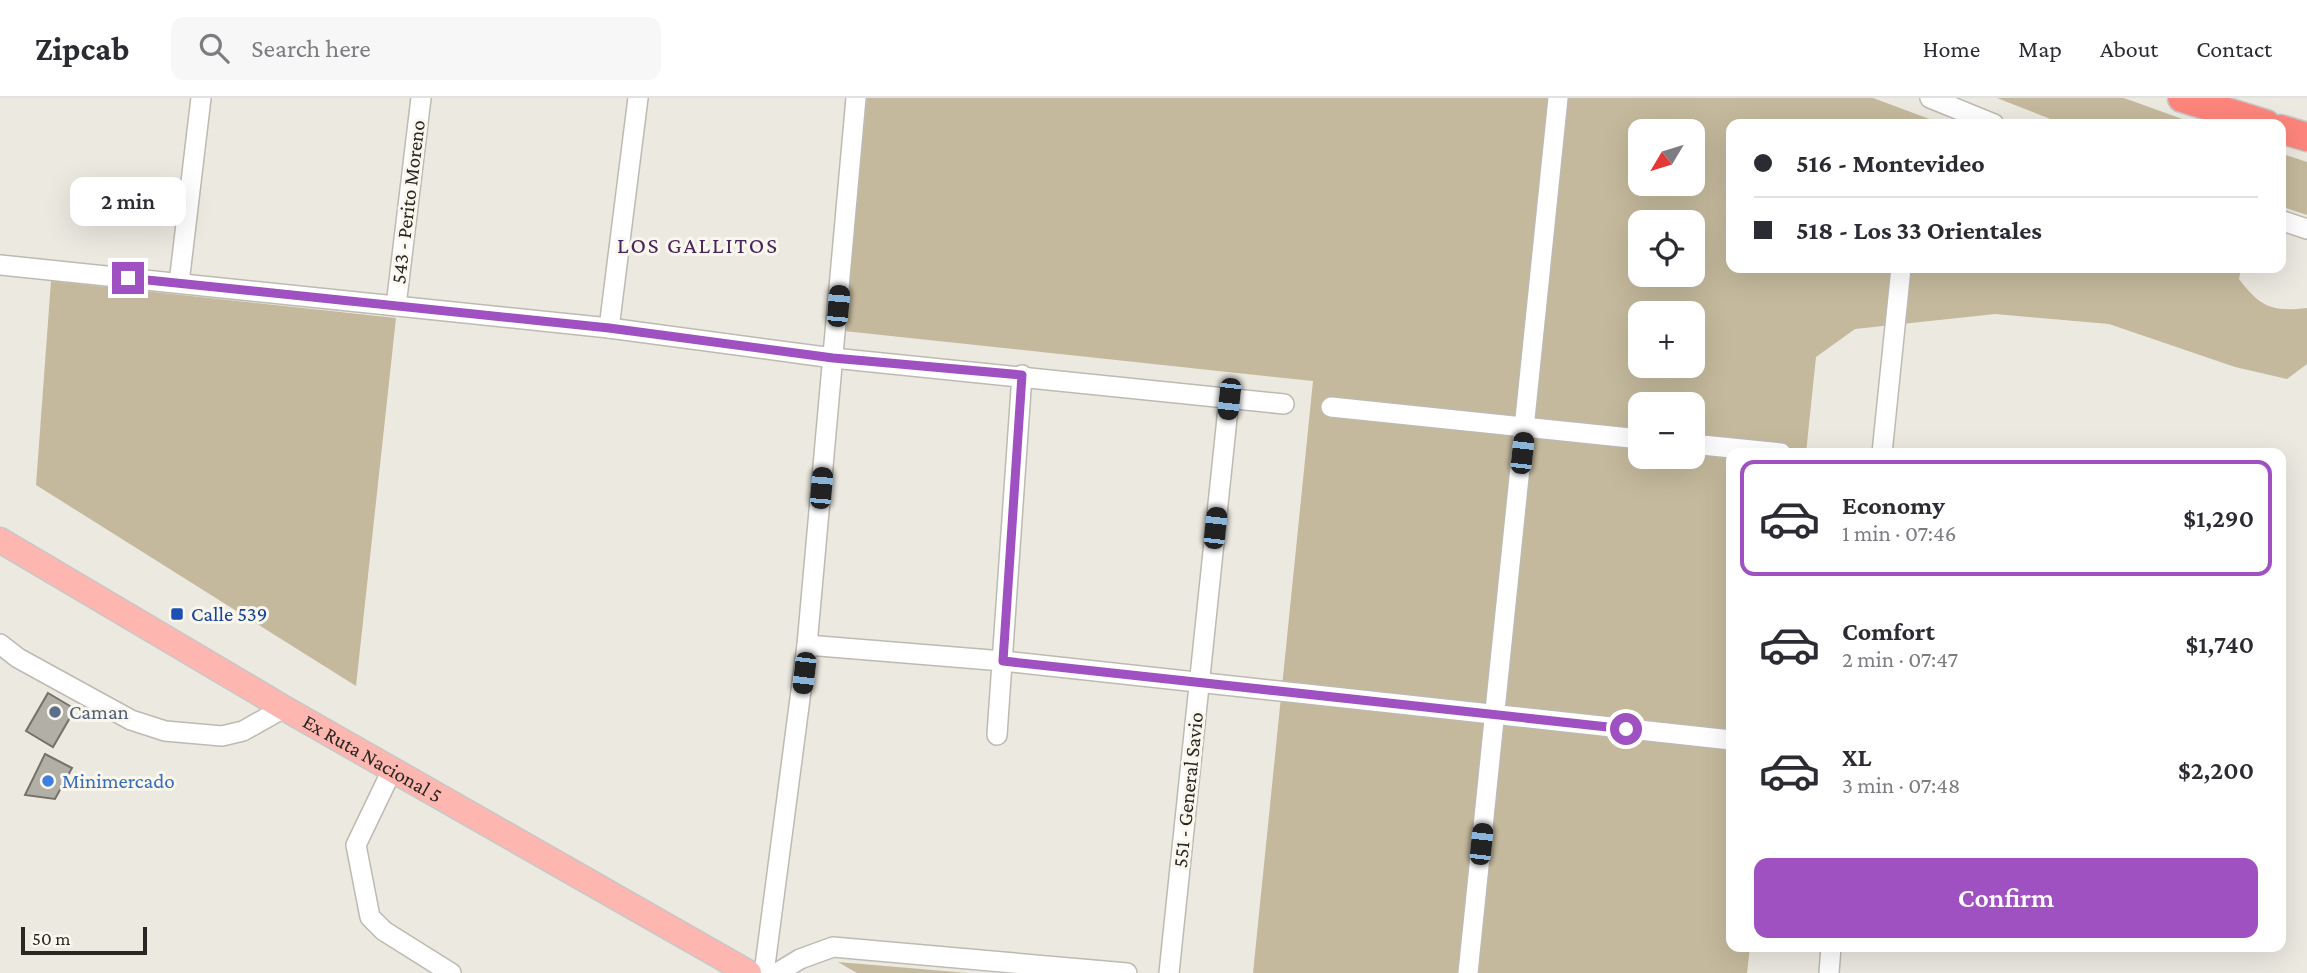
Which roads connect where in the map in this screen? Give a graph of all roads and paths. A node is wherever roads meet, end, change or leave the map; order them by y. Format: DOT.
graph roads {
  1 [pos="201,98"];
  2 [pos="421,98"];
  3 [pos="638,98"];
  4 [pos="856,98"];
  5 [pos="1558,98"];
  6 [pos="1930,98"];
  7 [pos="2182,98"];
  8 [pos="1982,119"];
  9 [pos="2250,119"];
  10 [pos="2286,131"];
  11 [pos="2307,137"];
  12 [pos="2286,222"];
  13 [pos="2307,229"];
  14 [pos="0,265"];
  15 [pos="1900,273"];
  16 [pos="179,283"];
  17 [pos="396,306"];
  18 [pos="609,328"];
  19 [pos="833,358"];
  20 [pos="1022,375"];
  21 [pos="1229,399"];
  22 [pos="1284,404"];
  23 [pos="1331,407"];
  24 [pos="1525,427"];
  25 [pos="1628,438"];
  26 [pos="1705,445"];
  27 [pos="1732,448"];
  28 [pos="1883,448"];
  29 [pos="0,540"];
  30 [pos="0,644"];
  31 [pos="807,645"];
  32 [pos="1003,661"];
  33 [pos="1198,682"];
  34 [pos="284,708"];
  35 [pos="1494,715"];
  36 [pos="998,735"];
  37 [pos="1726,739"];
  38 [pos="392,770"];
  39 [pos="1831,952"];
  40 [pos="451,973"];
  41 [pos="749,973"];
  42 [pos="764,973"];
  43 [pos="777,973"];
  44 [pos="1127,973"];
  45 [pos="1169,973"];
  46 [pos="1468,973"];
  47 [pos="1829,973"];
  1 -- 16 [label="street"];
  2 -- 17 [label="street, 543 - Perito Moreno"];
  3 -- 18 [label="street"];
  4 -- 19 [label="street"];
  5 -- 24 [label="street"];
  6 -- 8 [label="street"];
  7 -- 9 [label="highway"];
  10 -- 11 [label="highway"];
  12 -- 13 [label="street"];
  14 -- 16 [label="street"];
  15 -- 28 [label="street"];
  16 -- 17 [label="street"];
  17 -- 18 [label="street"];
  18 -- 19 [label="street"];
  19 -- 20 [label="street"];
  19 -- 31 [label="street"];
  20 -- 21 [label="street"];
  20 -- 32 [label="street"];
  21 -- 22 [label="street"];
  21 -- 33 [label="street, 551 - General Savio"];
  23 -- 24 [label="street"];
  24 -- 25 [label="street"];
  24 -- 35 [label="street"];
  26 -- 27 [label="street"];
  29 -- 34 [label="main road, Ex Ruta Nacional 5"];
  30 -- 34 [label="street"];
  31 -- 32 [label="street"];
  31 -- 42 [label="street"];
  32 -- 33 [label="street"];
  32 -- 36 [label="street"];
  33 -- 35 [label="street"];
  33 -- 45 [label="street, 551 - General Savio"];
  34 -- 38 [label="main road, Ex Ruta Nacional 5"];
  35 -- 37 [label="street"];
  35 -- 46 [label="street"];
  38 -- 40 [label="street"];
  38 -- 41 [label="main road, Ex Ruta Nacional 5"];
  39 -- 47 [label="street"];
  43 -- 44 [label="street"];
}
